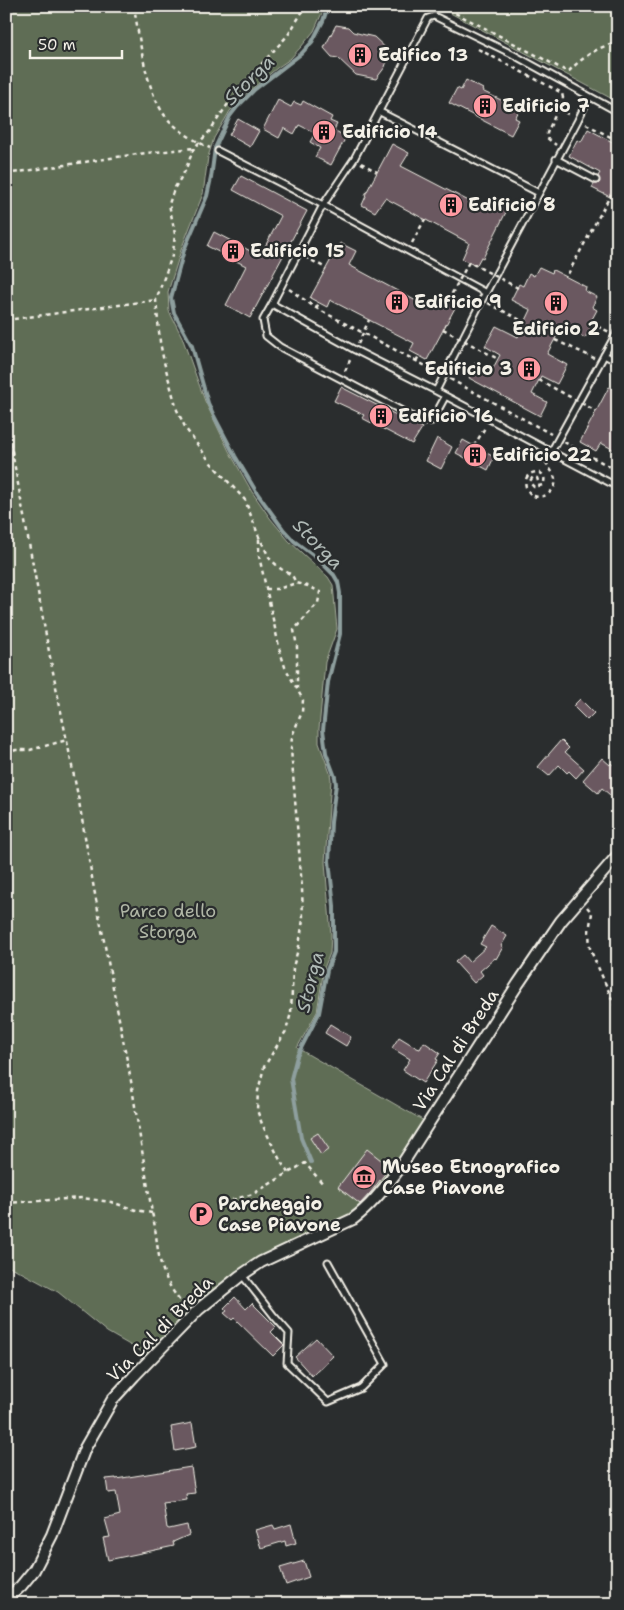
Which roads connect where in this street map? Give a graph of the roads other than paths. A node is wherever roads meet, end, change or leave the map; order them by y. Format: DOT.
graph roads {
  1 [pos="589,97"];
  2 [pos="380,112"];
  3 [pos="618,112"];
  4 [pos="218,151"];
  5 [pos="555,161"];
  6 [pos="596,180"];
  7 [pos="539,193"];
  8 [pos="323,205"];
  9 [pos="486,293"];
  10 [pos="272,304"];
  11 [pos="618,330"];
  12 [pos="604,355"];
  13 [pos="618,362"];
  14 [pos="436,391"];
  15 [pos="445,397"];
  16 [pos="551,452"];
  17 [pos="618,487"];
  18 [pos="618,855"];
  19 [pos="328,1262"];
  20 [pos="242,1275"];
  21 [pos="6,1600"];
  1 -- 2 [label="lane"];
  1 -- 3 [label="lane"];
  1 -- 5 [label="lane"];
  2 -- 7 [label="lane"];
  2 -- 8 [label="lane"];
  4 -- 8 [label="lane"];
  5 -- 6 [label="lane"];
  5 -- 7 [label="lane"];
  7 -- 9 [label="lane"];
  8 -- 9 [label="lane"];
  8 -- 10 [label="lane"];
  9 -- 14 [label="lane"];
  10 -- 14 [label="lane"];
  10 -- 15 [label="lane"];
  11 -- 12 [label="lane"];
  12 -- 13 [label="lane"];
  12 -- 16 [label="lane"];
  14 -- 15 [label="lane"];
  15 -- 16 [label="lane"];
  16 -- 17 [label="lane"];
  18 -- 20 [label="street, Via Cal di Breda"];
  19 -- 20 [label="lane"];
  20 -- 21 [label="street, Via Cal di Breda"];
}
